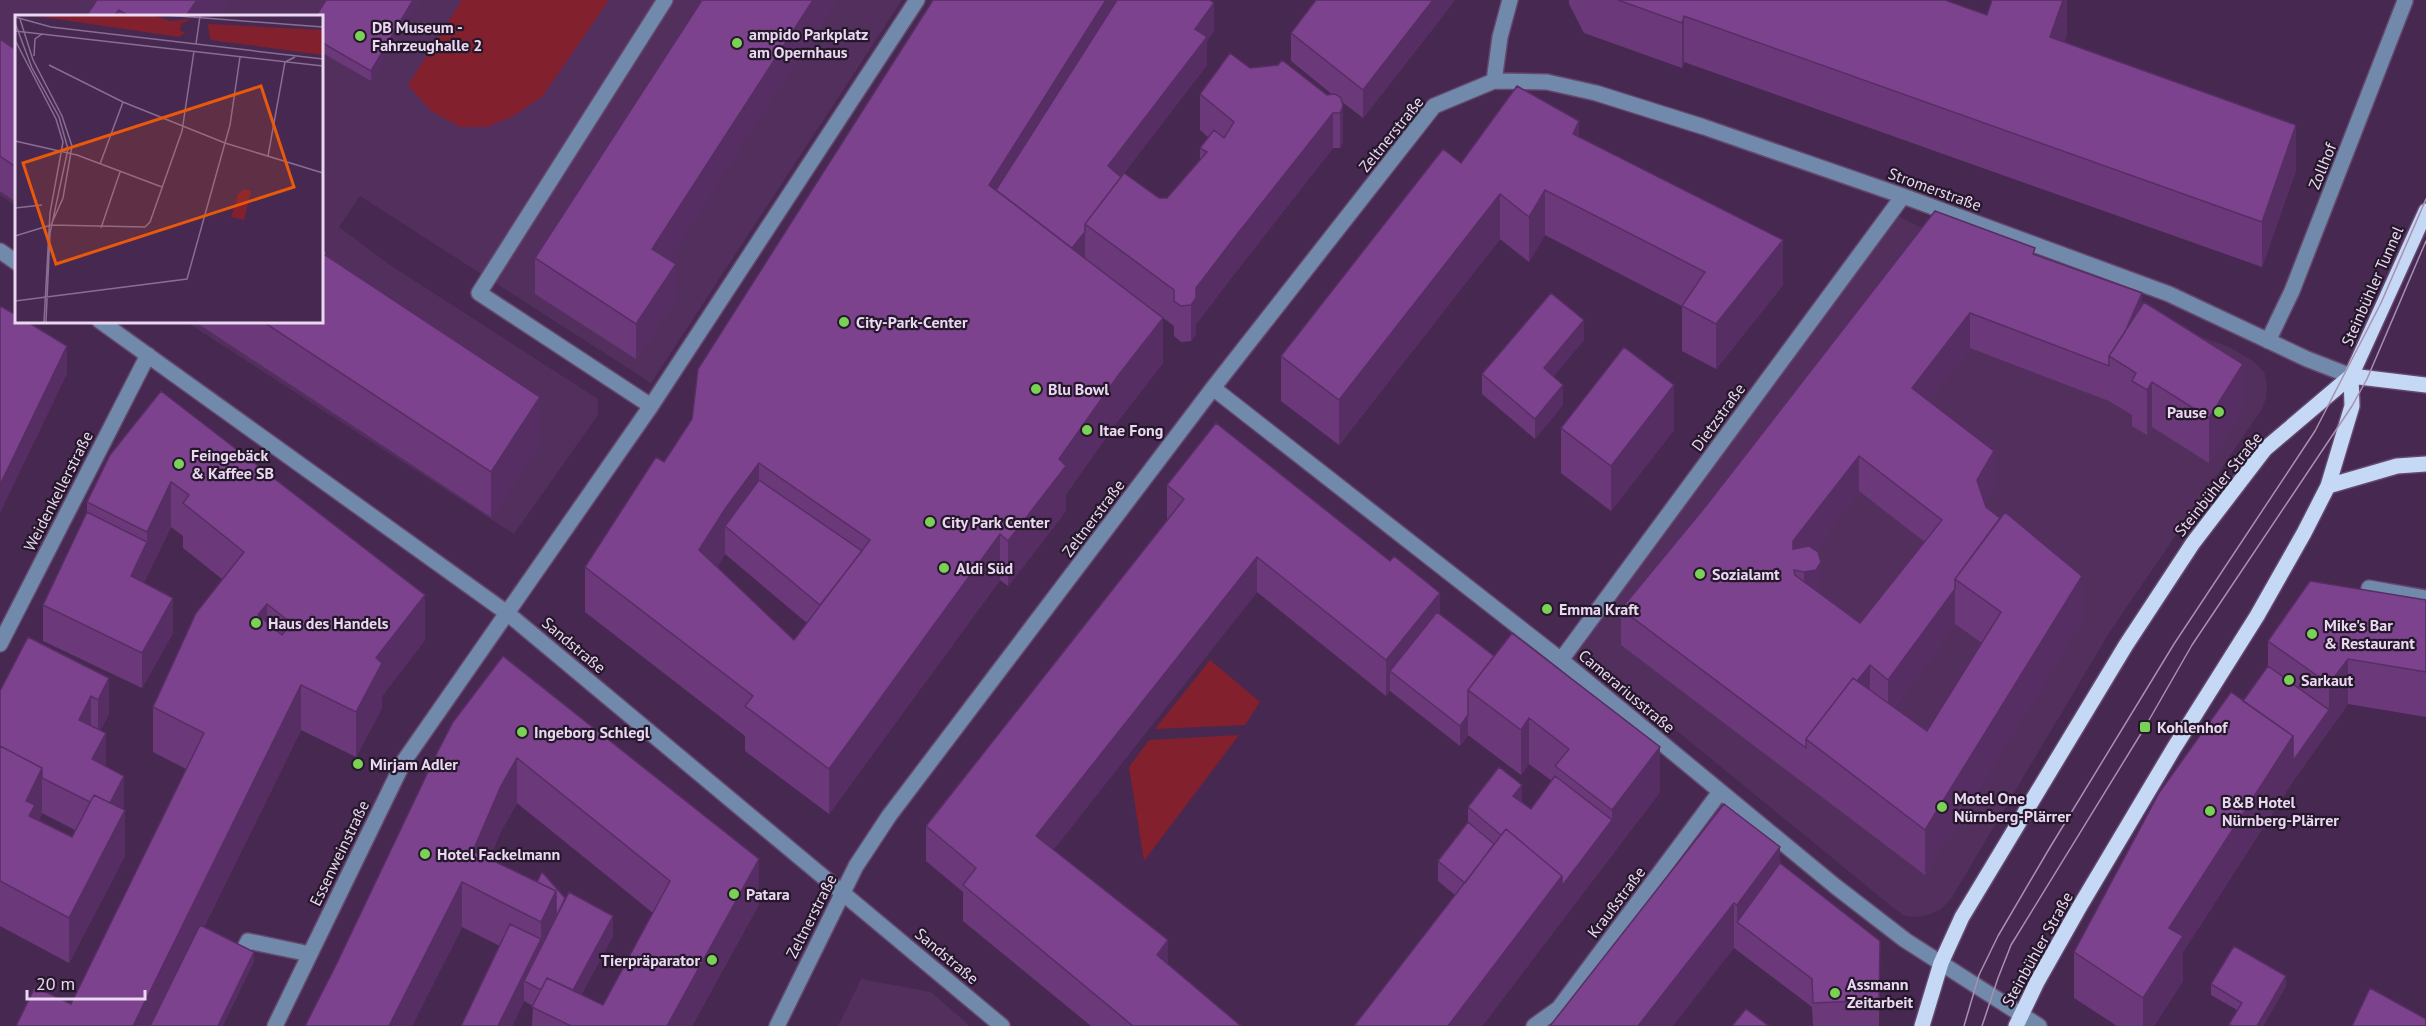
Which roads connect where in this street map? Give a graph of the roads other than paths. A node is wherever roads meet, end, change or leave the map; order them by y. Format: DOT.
graph roads {
  1 [pos="665,0"];
  2 [pos="917,0"];
  3 [pos="1510,0"];
  4 [pos="2405,1"];
  5 [pos="1494,81"];
  6 [pos="1903,196"];
  7 [pos="2426,211"];
  8 [pos="0,251"];
  9 [pos="15,261"];
  10 [pos="101,322"];
  11 [pos="2268,341"];
  12 [pos="148,355"];
  13 [pos="2351,376"];
  14 [pos="2426,385"];
  15 [pos="1214,388"];
  16 [pos="651,406"];
  17 [pos="2426,464"];
  18 [pos="2328,486"];
  19 [pos="2369,588"];
  20 [pos="2426,598"];
  21 [pos="507,613"];
  22 [pos="0,644"];
  23 [pos="1561,660"];
  24 [pos="1720,792"];
  25 [pos="844,893"];
  26 [pos="310,954"];
  27 [pos="1941,963"];
  28 [pos="226,984"];
  29 [pos="2019,1020"];
  30 [pos="275,1026"];
  31 [pos="777,1026"];
  32 [pos="1002,1026"];
  33 [pos="1534,1026"];
  34 [pos="1922,1026"];
  35 [pos="2039,1026"];
  1 -- 16 [label="street"];
  2 -- 16 [label="street, Essenweinstraße"];
  3 -- 5 [label="street"];
  4 -- 11 [label="street, Zollhof"];
  5 -- 6 [label="street, Stromerstraße"];
  5 -- 15 [label="street, Zeltnerstraße"];
  6 -- 11 [label="street, Stromerstraße"];
  6 -- 23 [label="street, Dietzstraße"];
  7 -- 13 [label="main road, Steinbühler Tunnel"];
  8 -- 9 [label="street"];
  10 -- 12 [label="street, Sandstraße"];
  11 -- 13 [label="street, Stromerstraße"];
  12 -- 21 [label="street, Sandstraße"];
  12 -- 22 [label="street, Weidenkellerstraße"];
  13 -- 14 [label="main road"];
  13 -- 18 [label="main road, Steinbühler Straße"];
  13 -- 27 [label="main road, Steinbühler Straße"];
  15 -- 23 [label="street, Camerariusstraße"];
  15 -- 25 [label="street, Zeltnerstraße"];
  16 -- 21 [label="street, Essenweinstraße"];
  17 -- 18 [label="main road"];
  18 -- 29 [label="main road, Steinbühler Straße"];
  19 -- 20 [label="street"];
  21 -- 25 [label="street, Sandstraße"];
  21 -- 26 [label="street, Essenweinstraße"];
  23 -- 24 [label="street, Camerariusstraße"];
  24 -- 27 [label="street, Camerariusstraße"];
  24 -- 33 [label="street, Kraußstraße"];
  25 -- 31 [label="street, Zeltnerstraße"];
  25 -- 32 [label="street, Sandstraße"];
  26 -- 28 [label="street"];
  26 -- 30 [label="street, Essenweinstraße"];
  27 -- 29 [label="street, Camerariusstraße"];
  27 -- 34 [label="main road, Steinbühler Straße"];
  29 -- 35 [label="street, Camerariusstraße"];
}
